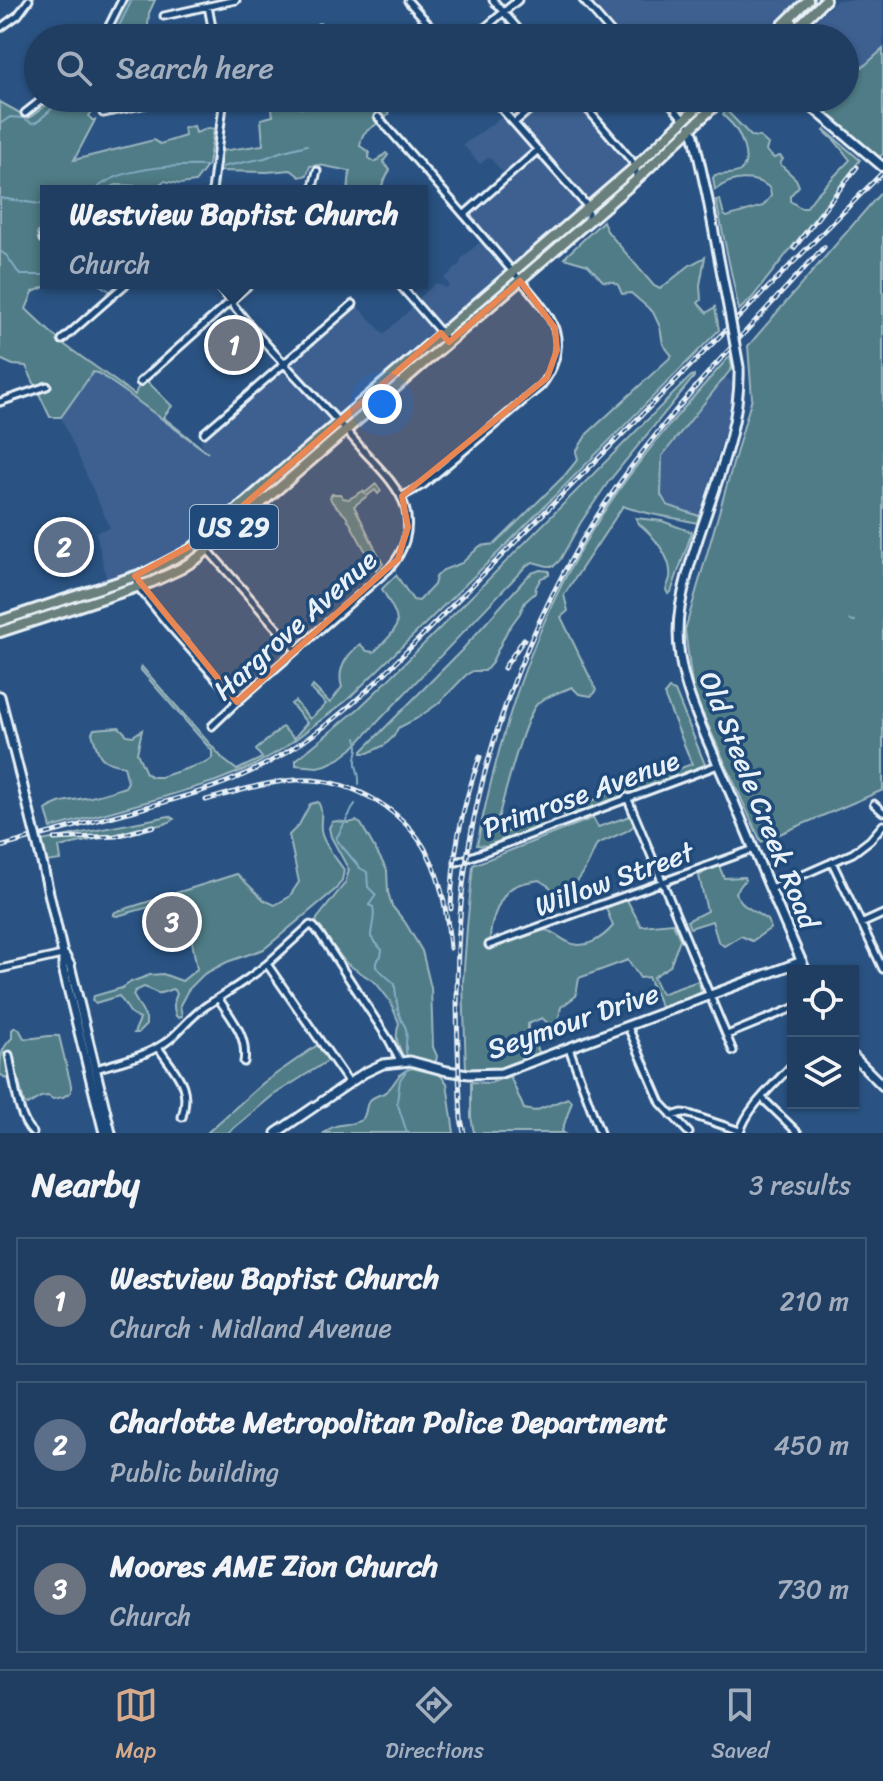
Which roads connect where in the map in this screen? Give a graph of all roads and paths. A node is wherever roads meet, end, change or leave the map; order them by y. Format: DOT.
graph roads {
  1 [pos="29,0"];
  2 [pos="122,0"];
  3 [pos="236,0"];
  4 [pos="493,0"];
  5 [pos="518,0"];
  6 [pos="583,0"];
  7 [pos="808,0"];
  8 [pos="825,0"];
  9 [pos="408,1"];
  10 [pos="208,6"];
  11 [pos="503,12"];
  12 [pos="793,14"];
  13 [pos="164,16"];
  14 [pos="110,24"];
  15 [pos="211,24"];
  16 [pos="429,24"];
  17 [pos="489,24"];
  18 [pos="514,24"];
  19 [pos="604,24"];
  20 [pos="783,24"];
  21 [pos="790,24"];
  22 [pos="800,24"];
  23 [pos="0,28"];
  24 [pos="108,112"];
  25 [pos="222,112"];
  26 [pos="504,112"];
  27 [pos="527,112"];
  28 [pos="589,112"];
  29 [pos="677,112"];
  30 [pos="692,112"];
  31 [pos="708,112"];
  32 [pos="818,112"];
  33 [pos="103,113"];
  34 [pos="378,117"];
  35 [pos="684,120"];
  36 [pos="514,123"];
  37 [pos="691,128"];
  38 [pos="538,150"];
  39 [pos="636,166"];
  40 [pos="883,167"];
  41 [pos="317,171"];
  42 [pos="635,181"];
  43 [pos="213,185"];
  44 [pos="314,185"];
  45 [pos="588,207"];
  46 [pos="464,215"];
  47 [pos="588,221"];
  48 [pos="513,272"];
  49 [pos="520,281"];
  50 [pos="120,289"];
  51 [pos="221,289"];
  52 [pos="245,289"];
  53 [pos="403,289"];
  54 [pos="231,302"];
  55 [pos="353,304"];
  56 [pos="441,333"];
  57 [pos="62,340"];
  58 [pos="449,342"];
  59 [pos="285,363"];
  60 [pos="140,382"];
  61 [pos="47,386"];
  62 [pos="0,402"];
  63 [pos="338,421"];
  64 [pos="346,430"];
  65 [pos="204,433"];
  66 [pos="401,497"];
  67 [pos="208,550"];
  68 [pos="135,576"];
  69 [pos="138,587"];
  70 [pos="0,621"];
  71 [pos="0,632"];
  72 [pos="296,650"];
  73 [pos="0,696"];
  74 [pos="237,702"];
  75 [pos="212,726"];
  76 [pos="719,764"];
  77 [pos="627,797"];
  78 [pos="874,804"];
  79 [pos="883,812"];
  80 [pos="883,825"];
  81 [pos="754,849"];
  82 [pos="457,862"];
  83 [pos="832,862"];
  84 [pos="663,882"];
  85 [pos="770,889"];
  86 [pos="883,914"];
  87 [pos="861,924"];
  88 [pos="489,945"];
  89 [pos="63,954"];
  90 [pos="802,961"];
  91 [pos="267,964"];
  92 [pos="804,965"];
  93 [pos="0,969"];
  94 [pos="883,969"];
  95 [pos="710,996"];
  96 [pos="218,998"];
  97 [pos="787,1010"];
  98 [pos="628,1027"];
  99 [pos="727,1035"];
  100 [pos="158,1047"];
  101 [pos="569,1048"];
  102 [pos="733,1051"];
  103 [pos="9,1055"];
  104 [pos="400,1061"];
  105 [pos="859,1061"];
  106 [pos="244,1062"];
  107 [pos="96,1069"];
  108 [pos="787,1071"];
  109 [pos="882,1082"];
  110 [pos="349,1083"];
  111 [pos="762,1098"];
  112 [pos="672,1116"];
  113 [pos="182,1117"];
  114 [pos="740,1132"];
  115 [pos="33,1133"];
  116 [pos="104,1133"];
  117 [pos="111,1133"];
  118 [pos="276,1133"];
  119 [pos="600,1133"];
  120 [pos="689,1133"];
  121 [pos="798,1133"];
  1 -- 23 [label="street"];
  2 -- 14 [label="street"];
  3 -- 10 [label="street"];
  4 -- 11 [label="street"];
  5 -- 11 [label="street"];
  6 -- 19 [label="street"];
  7 -- 12 [label="main road"];
  8 -- 22 [label="main road"];
  9 -- 16 [label="street"];
  10 -- 13 [label="street"];
  10 -- 15 [label="street"];
  11 -- 17 [label="street"];
  11 -- 18 [label="street"];
  12 -- 20 [label="main road"];
  12 -- 21 [label="main road"];
  24 -- 33 [label="street"];
  25 -- 43 [label="street"];
  26 -- 36 [label="street"];
  27 -- 36 [label="street"];
  28 -- 39 [label="street"];
  29 -- 35 [label="street"];
  30 -- 35 [label="main road, US 29"];
  31 -- 37 [label="main road, US 29"];
  32 -- 40 [label="street"];
  34 -- 46 [label="street"];
  35 -- 37 [label="street"];
  35 -- 39 [label="main road, US 29"];
  36 -- 38 [label="street"];
  37 -- 42 [label="main road, US 29"];
  37 -- 76 [label="street, Old Steele Creek Road, bridge"];
  38 -- 45 [label="street"];
  38 -- 46 [label="street"];
  39 -- 42 [label="street"];
  39 -- 45 [label="main road, US 29"];
  41 -- 44 [label="street"];
  42 -- 47 [label="main road, US 29"];
  45 -- 47 [label="street"];
  45 -- 48 [label="main road, US 29"];
  46 -- 48 [label="street"];
  47 -- 49 [label="main road, US 29"];
  48 -- 49 [label="street"];
  48 -- 56 [label="main road, US 29"];
  49 -- 58 [label="main road, US 29"];
  49 -- 66 [label="street"];
  50 -- 57 [label="street"];
  51 -- 54 [label="street"];
  52 -- 54 [label="street"];
  53 -- 56 [label="street"];
  54 -- 59 [label="street"];
  54 -- 60 [label="street"];
  55 -- 59 [label="street"];
  56 -- 58 [label="street"];
  56 -- 63 [label="main road, US 29"];
  58 -- 64 [label="main road, US 29"];
  59 -- 63 [label="street"];
  59 -- 65 [label="street"];
  61 -- 62 [label="street"];
  63 -- 64 [label="street"];
  63 -- 68 [label="main road, US 29"];
  64 -- 66 [label="street"];
  64 -- 67 [label="main road, US 29"];
  66 -- 72 [label="street, Hargrove Avenue"];
  67 -- 69 [label="main road, US 29"];
  67 -- 72 [label="street"];
  68 -- 69 [label="street"];
  68 -- 70 [label="main road, US 29"];
  69 -- 71 [label="main road, US 29"];
  69 -- 74 [label="street"];
  72 -- 74 [label="street, Hargrove Avenue"];
  73 -- 89 [label="street, bridge"];
  74 -- 75 [label="street, Hargrove Avenue"];
  76 -- 77 [label="street, Primrose Avenue"];
  76 -- 81 [label="street, Old Steele Creek Road"];
  77 -- 82 [label="street, Primrose Avenue"];
  77 -- 84 [label="street"];
  78 -- 79 [label="street"];
  80 -- 83 [label="street"];
  81 -- 84 [label="street, Willow Street"];
  81 -- 85 [label="street, Old Steele Creek Road"];
  83 -- 85 [label="street"];
  83 -- 87 [label="street"];
  84 -- 88 [label="street, Willow Street"];
  84 -- 95 [label="street"];
  85 -- 90 [label="street, Old Steele Creek Road"];
  86 -- 87 [label="street"];
  87 -- 94 [label="street"];
  89 -- 93 [label="street"];
  89 -- 107 [label="street"];
  89 -- 116 [label="street"];
  90 -- 92 [label="street, Old Steele Creek Road"];
  90 -- 95 [label="street, Seymour Drive"];
  91 -- 96 [label="street"];
  91 -- 104 [label="street"];
  91 -- 110 [label="street"];
  95 -- 98 [label="street, Seymour Drive"];
  95 -- 99 [label="street"];
  96 -- 100 [label="street"];
  96 -- 106 [label="street"];
  97 -- 99 [label="street"];
  98 -- 101 [label="street, Seymour Drive"];
  98 -- 112 [label="street"];
  99 -- 102 [label="street"];
  100 -- 107 [label="street"];
  100 -- 113 [label="street"];
  101 -- 104 [label="street, Seymour Drive"];
  101 -- 119 [label="street"];
  103 -- 115 [label="street"];
  104 -- 110 [label="street"];
  105 -- 109 [label="street"];
  107 -- 117 [label="street"];
  108 -- 111 [label="street"];
  110 -- 118 [label="street"];
  111 -- 114 [label="street"];
  111 -- 121 [label="street"];
  112 -- 114 [label="street"];
  112 -- 120 [label="street"];
}
